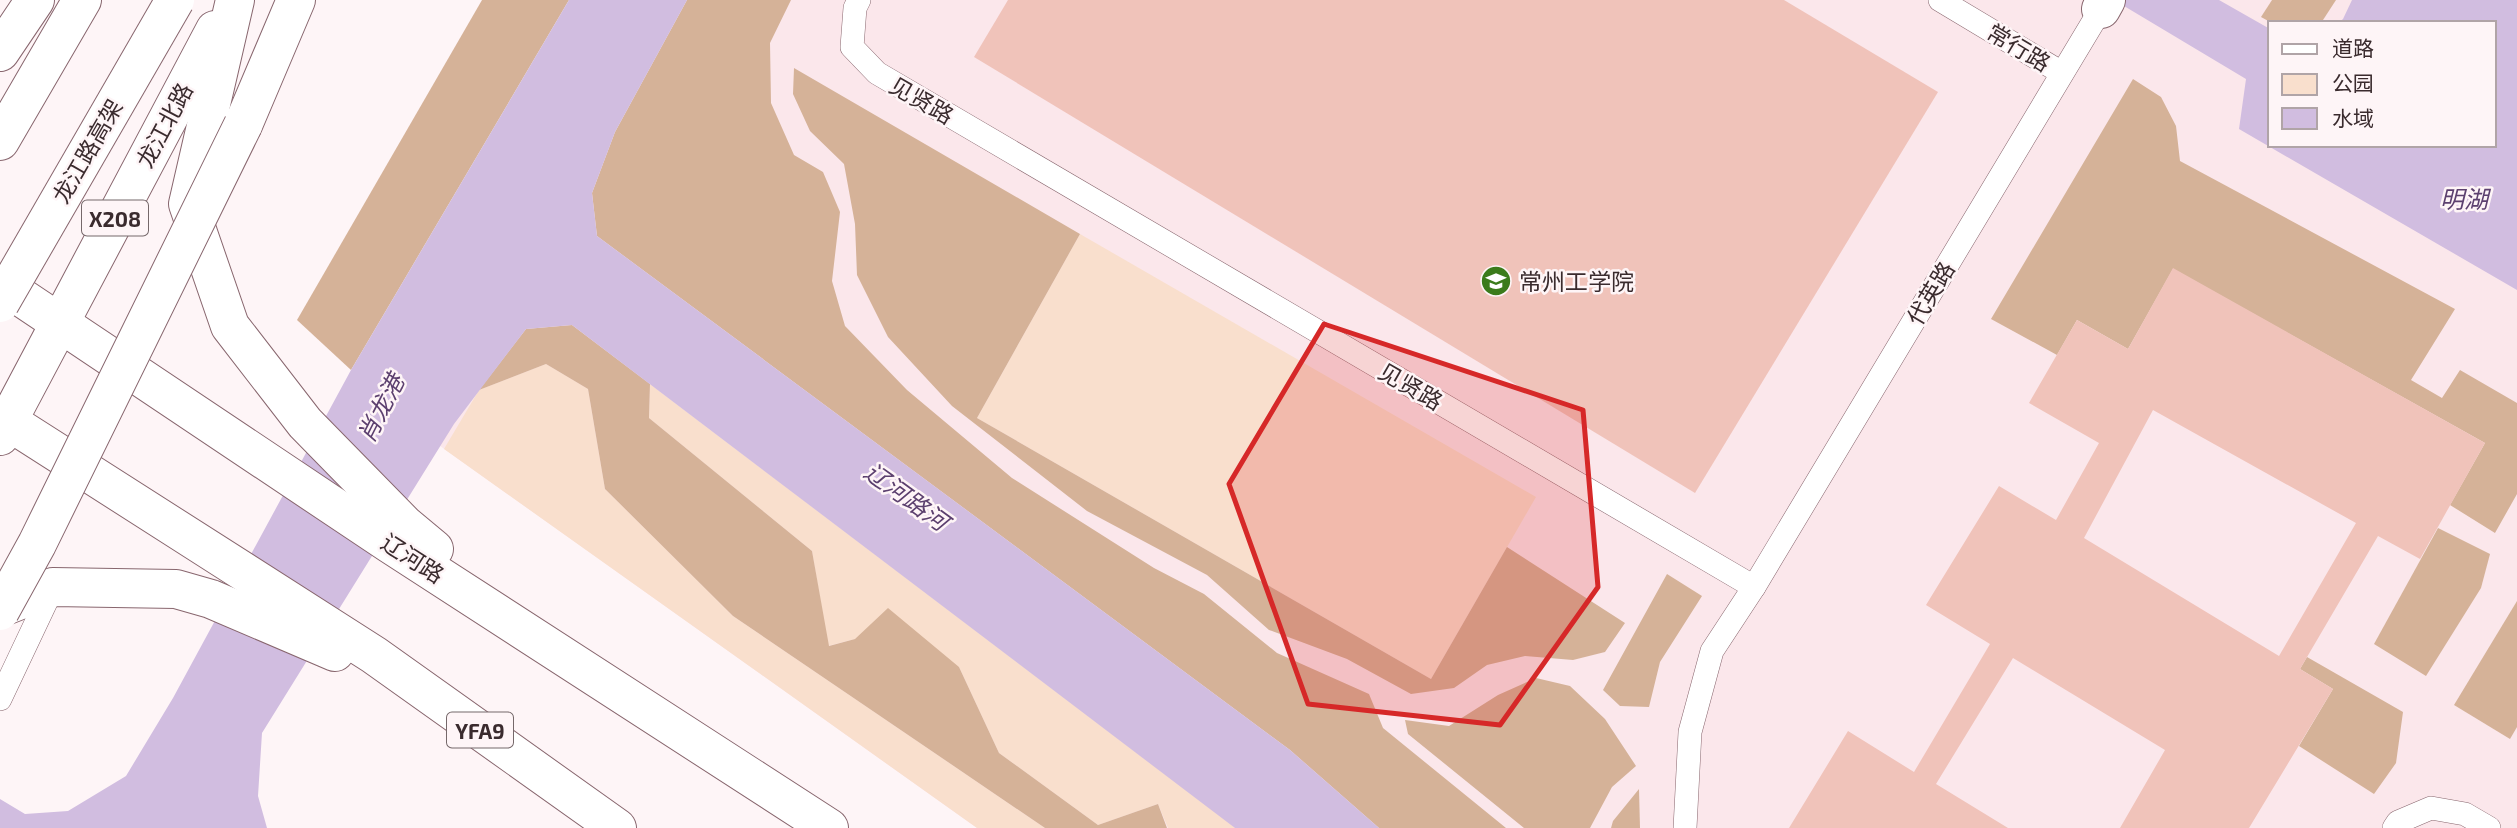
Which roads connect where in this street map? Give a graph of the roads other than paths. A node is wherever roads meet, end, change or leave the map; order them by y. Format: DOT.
graph roads {
  1 [pos="35,0"];
  2 [pos="82,0"];
  3 [pos="175,0"];
  4 [pos="233,0"];
  5 [pos="296,0"];
  6 [pos="859,0"];
  7 [pos="1940,0"];
  8 [pos="2103,5"];
  9 [pos="0,52"];
  10 [pos="2062,73"];
  11 [pos="0,141"];
  12 [pos="0,283"];
  13 [pos="0,303"];
  14 [pos="60,323"];
  15 [pos="3,424"];
  16 [pos="397,534"];
  17 [pos="53,587"];
  18 [pos="1755,587"];
  19 [pos="0,610"];
  20 [pos="336,641"];
  21 [pos="0,699"];
  22 [pos="617,828"];
  23 [pos="829,828"];
  24 [pos="1685,828"];
  25 [pos="2394,828"];
  26 [pos="2489,828"];
  1 -- 9 [label="main road"];
  2 -- 11 [label="main road"];
  3 -- 13 [label="main road, 龙江路高架, bridge"];
  4 -- 14 [label="main road, 龙江北路 / X208"];
  4 -- 16 [label="main road"];
  5 -- 19 [label="main road, bridge"];
  6 -- 18 [label="lane, 见贤路"];
  7 -- 10 [label="lane, 常行路"];
  8 -- 10 [label="lane, 代英路"];
  10 -- 18 [label="lane, 代英路"];
  12 -- 14 [label="main road, 辽河路"];
  14 -- 15 [label="main road, 龙江北路 / X208"];
  14 -- 16 [label="main road, 辽河路"];
  15 -- 20 [label="main road, YFA9"];
  16 -- 23 [label="main road, 辽河路"];
  17 -- 19 [label="main road"];
  17 -- 20 [label="main road"];
  17 -- 21 [label="lane"];
  18 -- 24 [label="lane"];
  20 -- 22 [label="main road, YFA9"];
  25 -- 26 [label="lane"];
}
